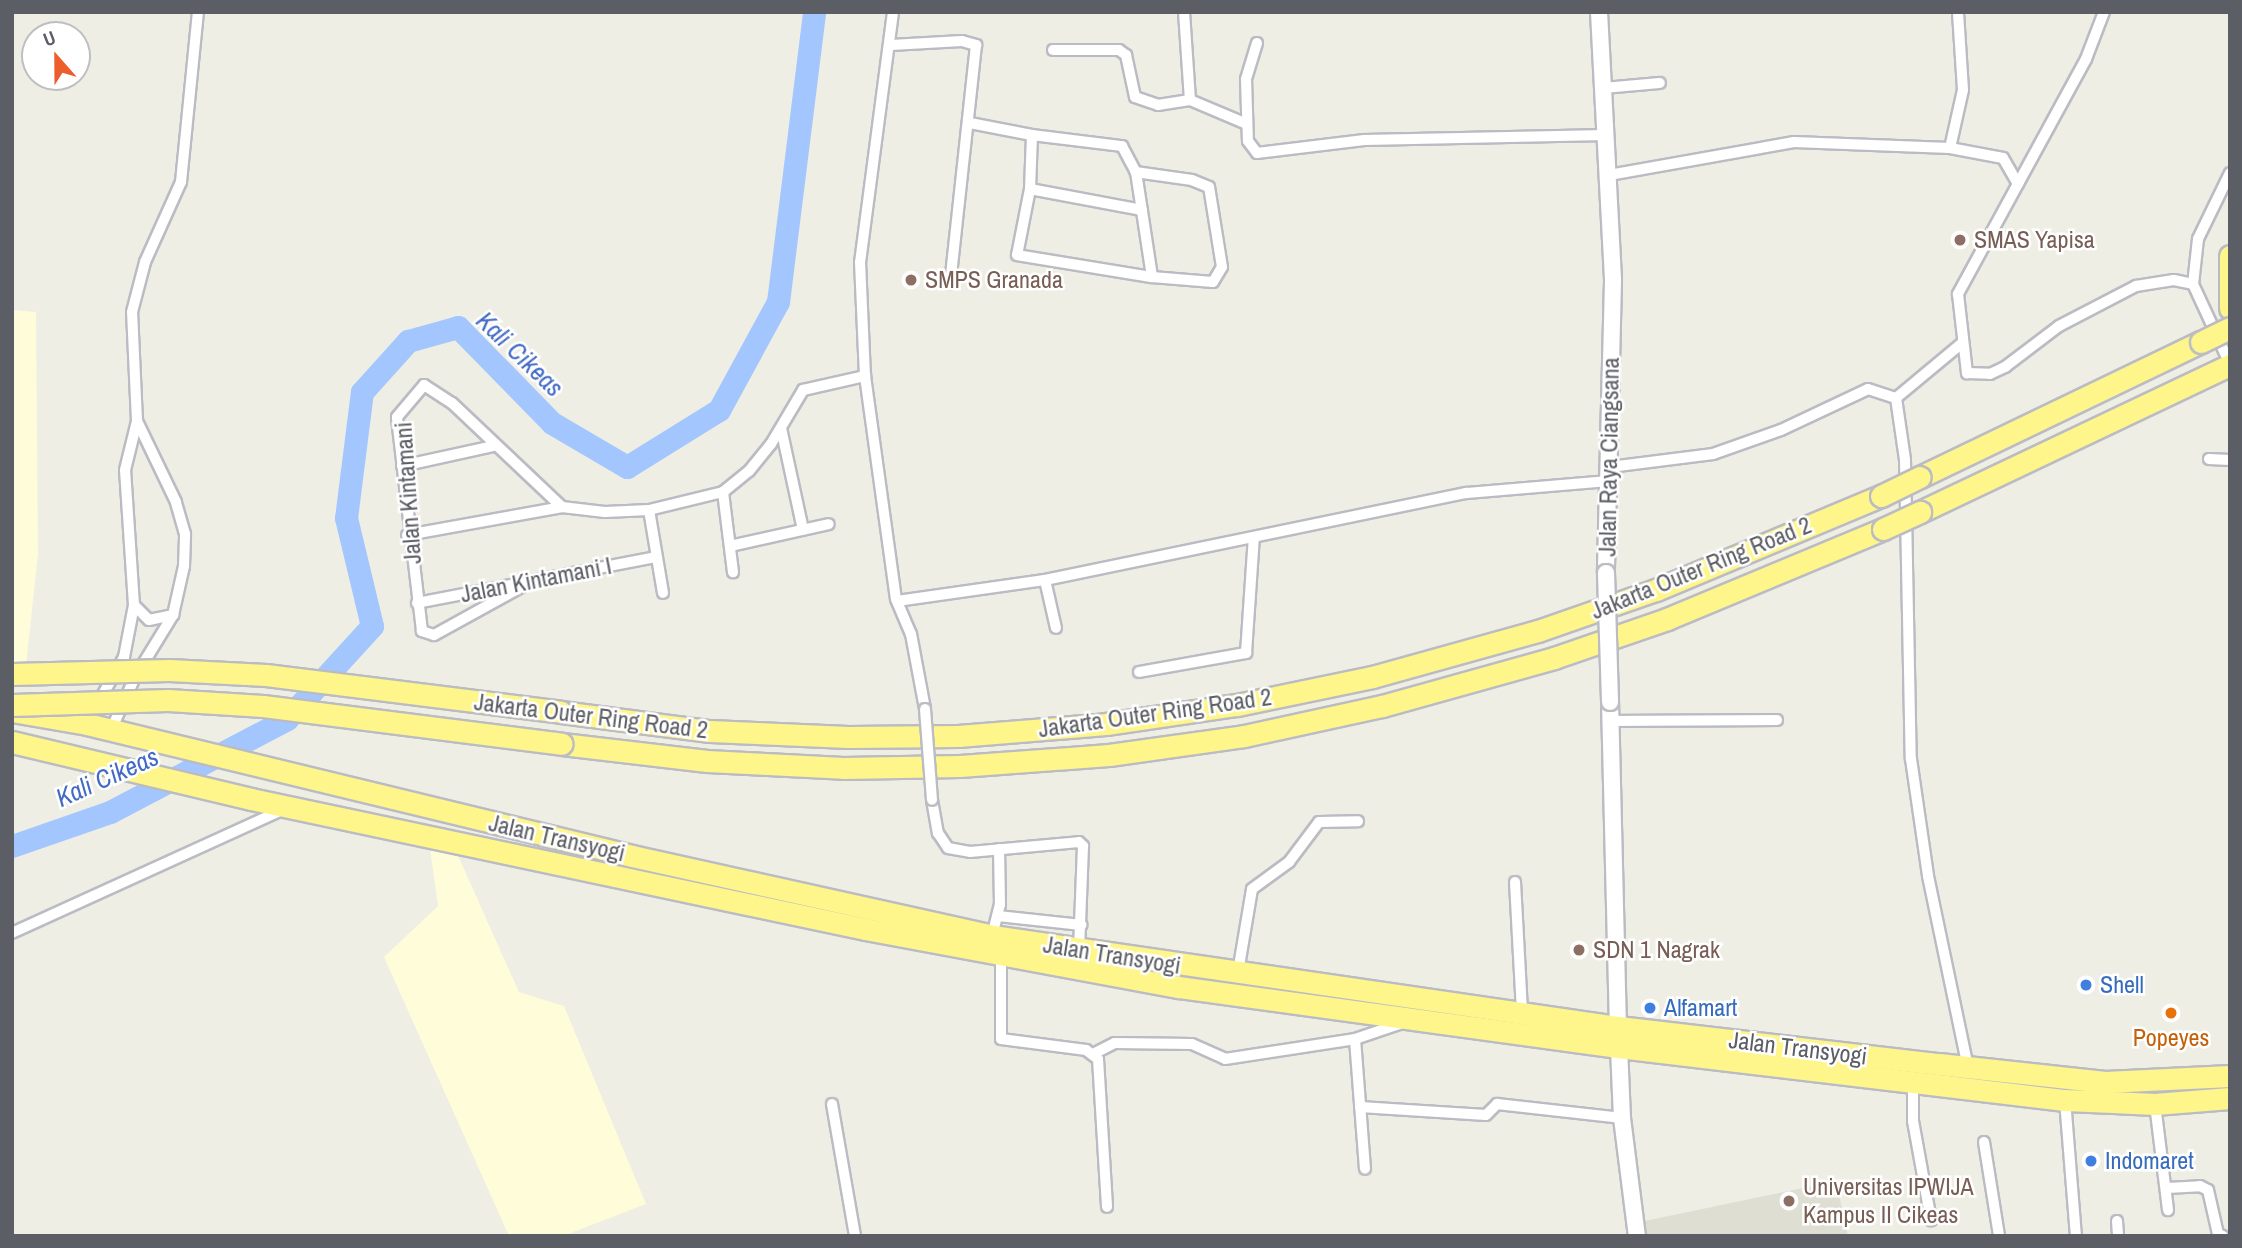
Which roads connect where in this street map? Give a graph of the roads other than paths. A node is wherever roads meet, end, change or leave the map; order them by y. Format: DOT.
graph roads {
  1 [pos="198,12"];
  2 [pos="892,12"];
  3 [pos="1184,12"];
  4 [pos="1599,12"];
  5 [pos="1958,12"];
  6 [pos="2104,12"];
  7 [pos="1257,43"];
  8 [pos="891,45"];
  9 [pos="1052,50"];
  10 [pos="1660,83"];
  11 [pos="1604,88"];
  12 [pos="1190,100"];
  13 [pos="970,123"];
  14 [pos="1247,124"];
  15 [pos="1032,135"];
  16 [pos="1606,135"];
  17 [pos="1950,148"];
  18 [pos="1136,172"];
  19 [pos="2230,173"];
  20 [pos="1609,175"];
  21 [pos="2018,184"];
  22 [pos="1030,189"];
  23 [pos="1142,210"];
  24 [pos="2230,256"];
  25 [pos="1152,277"];
  26 [pos="950,284"];
  27 [pos="2193,284"];
  28 [pos="2230,308"];
  29 [pos="2230,328"];
  30 [pos="1961,344"];
  31 [pos="2224,368"];
  32 [pos="865,376"];
  33 [pos="1896,398"];
  34 [pos="137,421"];
  35 [pos="781,428"];
  36 [pos="493,446"];
  37 [pos="2209,460"];
  38 [pos="2230,460"];
  39 [pos="402,466"];
  40 [pos="1610,474"];
  41 [pos="723,492"];
  42 [pos="562,507"];
  43 [pos="649,510"];
  44 [pos="829,524"];
  45 [pos="803,530"];
  46 [pos="408,535"];
  47 [pos="1254,537"];
  48 [pos="730,546"];
  49 [pos="656,557"];
  50 [pos="733,572"];
  51 [pos="1045,580"];
  52 [pos="531,581"];
  53 [pos="663,593"];
  54 [pos="897,601"];
  55 [pos="417,603"];
  56 [pos="134,605"];
  57 [pos="173,615"];
  58 [pos="1056,628"];
  59 [pos="1139,672"];
  60 [pos="12,674"];
  61 [pos="12,705"];
  62 [pos="12,711"];
  63 [pos="1777,720"];
  64 [pos="1610,721"];
  65 [pos="87,724"];
  66 [pos="120,732"];
  67 [pos="12,742"];
  68 [pos="289,807"];
  69 [pos="1357,821"];
  70 [pos="999,849"];
  71 [pos="1515,882"];
  72 [pos="1082,925"];
  73 [pos="995,926"];
  74 [pos="12,933"];
  75 [pos="1079,950"];
  76 [pos="1001,957"];
  77 [pos="1181,966"];
  78 [pos="1238,972"];
  79 [pos="1179,987"];
  80 [pos="1522,1012"];
  81 [pos="1414,1019"];
  82 [pos="1619,1037"];
  83 [pos="1355,1039"];
  84 [pos="1095,1053"];
  85 [pos="1968,1067"];
  86 [pos="2230,1076"];
  87 [pos="1913,1083"];
  88 [pos="2230,1098"];
  89 [pos="2065,1100"];
  90 [pos="832,1104"];
  91 [pos="2155,1104"];
  92 [pos="1360,1107"];
  93 [pos="1622,1118"];
  94 [pos="1984,1142"];
  95 [pos="1365,1169"];
  96 [pos="2167,1188"];
  97 [pos="1107,1206"];
  98 [pos="2168,1210"];
  99 [pos="1931,1220"];
  100 [pos="2117,1221"];
  101 [pos="855,1236"];
  102 [pos="1637,1236"];
  103 [pos="1999,1236"];
  104 [pos="2076,1236"];
  105 [pos="2118,1236"];
  106 [pos="2223,1236"];
  1 -- 34 [label="street"];
  2 -- 8 [label="street"];
  3 -- 12 [label="street"];
  4 -- 11 [label="main road, Jalan Raya Ciangsana"];
  5 -- 17 [label="street"];
  6 -- 21 [label="street"];
  7 -- 14 [label="street"];
  8 -- 13 [label="street"];
  8 -- 32 [label="street"];
  9 -- 12 [label="street"];
  10 -- 11 [label="street"];
  11 -- 16 [label="main road, Jalan Raya Ciangsana"];
  12 -- 14 [label="street"];
  13 -- 15 [label="street"];
  13 -- 26 [label="street"];
  14 -- 16 [label="street"];
  15 -- 18 [label="street"];
  15 -- 22 [label="street"];
  16 -- 20 [label="main road, Jalan Raya Ciangsana"];
  17 -- 20 [label="street"];
  17 -- 21 [label="street"];
  18 -- 23 [label="street"];
  18 -- 25 [label="street"];
  19 -- 27 [label="street"];
  20 -- 40 [label="main road, Jalan Raya Ciangsana"];
  21 -- 30 [label="street"];
  22 -- 23 [label="street"];
  22 -- 25 [label="street"];
  23 -- 25 [label="street"];
  24 -- 28 [label="highway"];
  27 -- 30 [label="street"];
  27 -- 31 [label="street"];
  29 -- 60 [label="highway, Jakarta Outer Ring Road 2, bridge"];
  30 -- 33 [label="street"];
  31 -- 61 [label="highway, Jakarta Outer Ring Road 2, bridge"];
  32 -- 35 [label="street"];
  32 -- 54 [label="street"];
  33 -- 40 [label="street"];
  33 -- 85 [label="street"];
  34 -- 56 [label="street"];
  34 -- 57 [label="street"];
  35 -- 41 [label="street"];
  35 -- 45 [label="street"];
  36 -- 39 [label="street"];
  36 -- 39 [label="street, Jalan Kintamani"];
  36 -- 42 [label="street, Jalan Kintamani"];
  37 -- 38 [label="street"];
  39 -- 46 [label="street, Jalan Kintamani"];
  40 -- 47 [label="street"];
  40 -- 64 [label="main road, Jalan Raya Ciangsana, bridge"];
  41 -- 43 [label="street"];
  41 -- 48 [label="street"];
  42 -- 43 [label="street"];
  42 -- 46 [label="street"];
  43 -- 49 [label="street"];
  44 -- 45 [label="street"];
  45 -- 48 [label="street"];
  46 -- 55 [label="street, Jalan Kintamani"];
  47 -- 51 [label="street"];
  47 -- 59 [label="street"];
  48 -- 50 [label="street"];
  49 -- 52 [label="street, Jalan Kintamani I"];
  49 -- 53 [label="street"];
  51 -- 54 [label="street"];
  51 -- 58 [label="street"];
  52 -- 55 [label="street, Jalan Kintamani I"];
  52 -- 55 [label="street, Jalan Kintamani"];
  54 -- 70 [label="street, bridge"];
  56 -- 57 [label="street"];
  56 -- 65 [label="street"];
  57 -- 66 [label="street"];
  62 -- 65 [label="highway, Jalan Transyogi"];
  63 -- 64 [label="street"];
  64 -- 82 [label="main road, Jalan Raya Ciangsana"];
  65 -- 66 [label="highway, Jalan Transyogi"];
  66 -- 73 [label="highway, Jalan Transyogi"];
  67 -- 68 [label="highway, Jalan Transyogi"];
  68 -- 74 [label="street"];
  68 -- 76 [label="highway, Jalan Transyogi"];
  69 -- 78 [label="street"];
  70 -- 72 [label="street"];
  70 -- 73 [label="street"];
  71 -- 80 [label="street"];
  72 -- 73 [label="street"];
  72 -- 75 [label="street"];
  73 -- 75 [label="highway, Jalan Transyogi"];
  75 -- 77 [label="highway, Jalan Transyogi"];
  76 -- 79 [label="highway, Jalan Transyogi"];
  76 -- 84 [label="street"];
  77 -- 78 [label="highway, Jalan Transyogi"];
  77 -- 79 [label="highway"];
  78 -- 80 [label="highway, Jalan Transyogi"];
  79 -- 81 [label="highway, Jalan Transyogi"];
  80 -- 82 [label="highway, Jalan Transyogi"];
  81 -- 82 [label="highway, Jalan Transyogi"];
  81 -- 83 [label="street"];
  82 -- 85 [label="highway, Jalan Transyogi"];
  82 -- 87 [label="highway, Jalan Transyogi"];
  82 -- 93 [label="main road, Jalan Raya Ciangsana"];
  83 -- 84 [label="street"];
  83 -- 92 [label="street"];
  84 -- 97 [label="street"];
  85 -- 86 [label="highway, Jalan Transyogi"];
  87 -- 89 [label="highway, Jalan Transyogi"];
  87 -- 99 [label="street"];
  88 -- 91 [label="highway, Jalan Transyogi"];
  89 -- 91 [label="highway, Jalan Transyogi"];
  89 -- 104 [label="street"];
  90 -- 101 [label="street"];
  91 -- 96 [label="street"];
  92 -- 93 [label="street"];
  92 -- 95 [label="street"];
  93 -- 102 [label="main road, Jalan Raya Ciangsana"];
  94 -- 103 [label="street"];
  96 -- 98 [label="street"];
  96 -- 106 [label="street"];
  100 -- 105 [label="street"];
}
